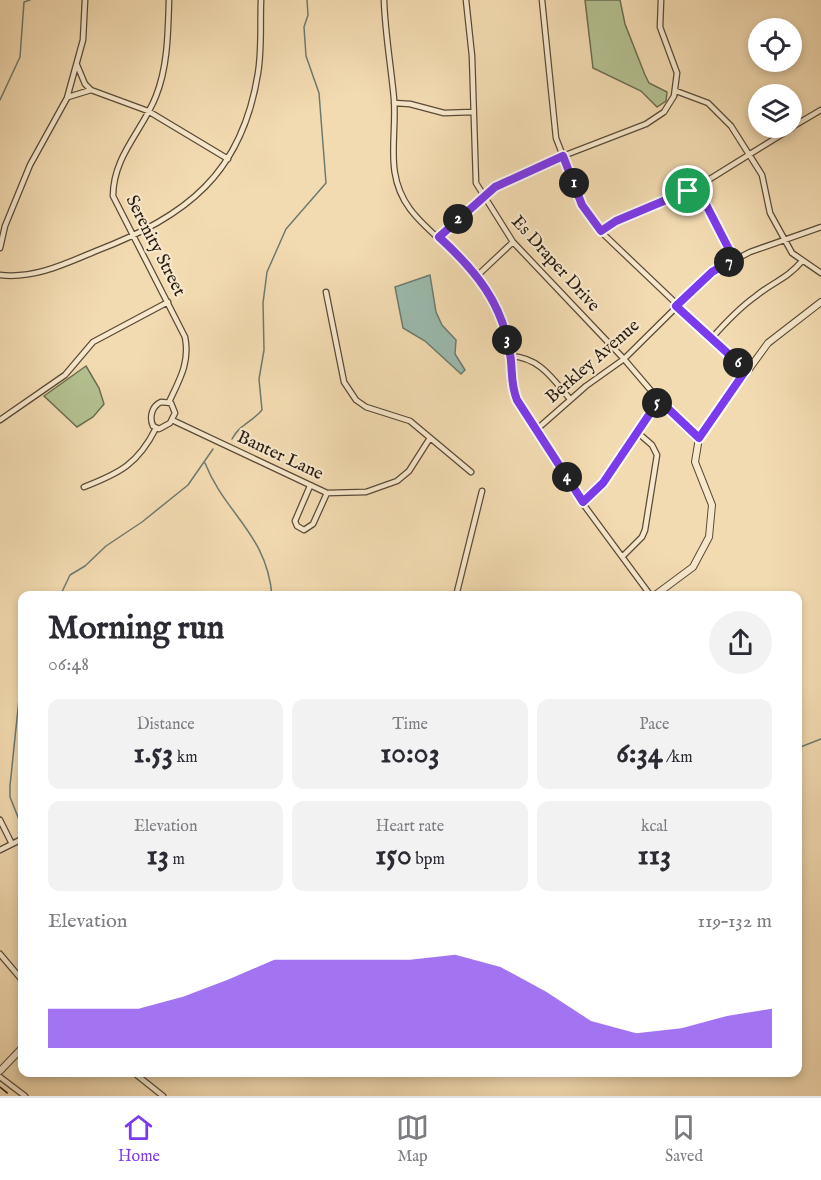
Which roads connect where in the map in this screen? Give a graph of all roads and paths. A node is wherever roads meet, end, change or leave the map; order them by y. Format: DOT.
graph roads {
  1 [pos="85,0"];
  2 [pos="169,0"];
  3 [pos="261,0"];
  4 [pos="384,0"];
  5 [pos="466,0"];
  6 [pos="542,0"];
  7 [pos="661,0"];
  8 [pos="77,65"];
  9 [pos="91,90"];
  10 [pos="676,91"];
  11 [pos="67,98"];
  12 [pos="394,103"];
  13 [pos="821,110"];
  14 [pos="148,111"];
  15 [pos="473,112"];
  16 [pos="802,121"];
  17 [pos="774,138"];
  18 [pos="750,153"];
  19 [pos="563,156"];
  20 [pos="228,159"];
  21 [pos="697,187"];
  22 [pos="483,195"];
  23 [pos="821,227"];
  24 [pos="601,231"];
  25 [pos="135,235"];
  26 [pos="439,237"];
  27 [pos="785,241"];
  28 [pos="513,242"];
  29 [pos="0,248"];
  30 [pos="734,259"];
  31 [pos="802,261"];
  32 [pos="821,273"];
  33 [pos="0,275"];
  34 [pos="478,275"];
  35 [pos="326,292"];
  36 [pos="168,302"];
  37 [pos="821,302"];
  38 [pos="676,306"];
  39 [pos="711,339"];
  40 [pos="511,356"];
  41 [pos="624,359"];
  42 [pos="746,370"];
  43 [pos="570,399"];
  44 [pos="659,400"];
  45 [pos="169,402"];
  46 [pos="0,420"];
  47 [pos="172,420"];
  48 [pos="156,428"];
  49 [pos="536,430"];
  50 [pos="637,432"];
  51 [pos="430,438"];
  52 [pos="699,438"];
  53 [pos="471,472"];
  54 [pos="310,486"];
  55 [pos="84,487"];
  56 [pos="482,491"];
  57 [pos="327,493"];
  58 [pos="583,502"];
  59 [pos="623,556"];
  60 [pos="457,591"];
  61 [pos="649,591"];
  62 [pos="660,591"];
  63 [pos="0,820"];
  64 [pos="18,841"];
  65 [pos="12,844"];
  66 [pos="0,850"];
  67 [pos="0,954"];
  68 [pos="18,975"];
  69 [pos="18,1052"];
  70 [pos="0,1071"];
  71 [pos="0,1077"];
  72 [pos="139,1077"];
  73 [pos="25,1096"];
  74 [pos="163,1096"];
  1 -- 8 [label="street"];
  2 -- 14 [label="street, Serenity Street"];
  3 -- 20 [label="street"];
  4 -- 12 [label="street"];
  5 -- 15 [label="street, Es Draper Drive"];
  6 -- 19 [label="street"];
  7 -- 10 [label="street"];
  8 -- 9 [label="street"];
  8 -- 11 [label="street"];
  9 -- 11 [label="street"];
  9 -- 14 [label="street"];
  10 -- 18 [label="street"];
  10 -- 19 [label="street"];
  11 -- 29 [label="street"];
  12 -- 15 [label="street"];
  12 -- 26 [label="street"];
  13 -- 16 [label="street"];
  14 -- 20 [label="street"];
  14 -- 25 [label="street, Serenity Street"];
  15 -- 22 [label="street, Es Draper Drive"];
  17 -- 18 [label="street"];
  18 -- 21 [label="street"];
  18 -- 27 [label="street"];
  19 -- 22 [label="street"];
  19 -- 24 [label="street"];
  20 -- 25 [label="street"];
  21 -- 24 [label="street"];
  21 -- 30 [label="street"];
  22 -- 26 [label="street"];
  22 -- 28 [label="street, Es Draper Drive"];
  23 -- 27 [label="street, Berkley Avenue"];
  24 -- 38 [label="street"];
  25 -- 33 [label="street"];
  25 -- 36 [label="street, Serenity Street"];
  26 -- 34 [label="street"];
  27 -- 30 [label="street, Berkley Avenue"];
  27 -- 31 [label="street"];
  28 -- 34 [label="street"];
  28 -- 41 [label="street, Es Draper Drive"];
  30 -- 38 [label="street, Berkley Avenue"];
  31 -- 32 [label="street"];
  31 -- 39 [label="street"];
  34 -- 40 [label="street"];
  35 -- 51 [label="street"];
  36 -- 45 [label="street, Serenity Street"];
  36 -- 46 [label="street"];
  37 -- 42 [label="street"];
  38 -- 39 [label="street"];
  38 -- 41 [label="street, Berkley Avenue"];
  39 -- 42 [label="street"];
  40 -- 43 [label="street"];
  40 -- 49 [label="street"];
  41 -- 43 [label="street, Berkley Avenue"];
  41 -- 44 [label="street, Es Draper Drive"];
  42 -- 52 [label="street"];
  43 -- 49 [label="street, Berkley Avenue"];
  44 -- 50 [label="street"];
  44 -- 52 [label="street, Es Draper Drive"];
  45 -- 47 [label="street"];
  45 -- 48 [label="street, Serenity Street"];
  47 -- 48 [label="street"];
  47 -- 54 [label="street, Banter Lane"];
  48 -- 55 [label="street, Serenity Street"];
  49 -- 58 [label="street"];
  50 -- 58 [label="street"];
  50 -- 59 [label="street"];
  51 -- 53 [label="street"];
  51 -- 57 [label="street, Banter Lane"];
  52 -- 62 [label="street"];
  54 -- 57 [label="street, Banter Lane"];
  54 -- 57 [label="street"];
  56 -- 60 [label="street"];
  58 -- 59 [label="street"];
  59 -- 61 [label="street"];
  63 -- 65 [label="street"];
  64 -- 65 [label="street"];
  65 -- 66 [label="street"];
  67 -- 68 [label="street"];
  69 -- 70 [label="street"];
  71 -- 73 [label="street"];
  72 -- 74 [label="street"];
}
